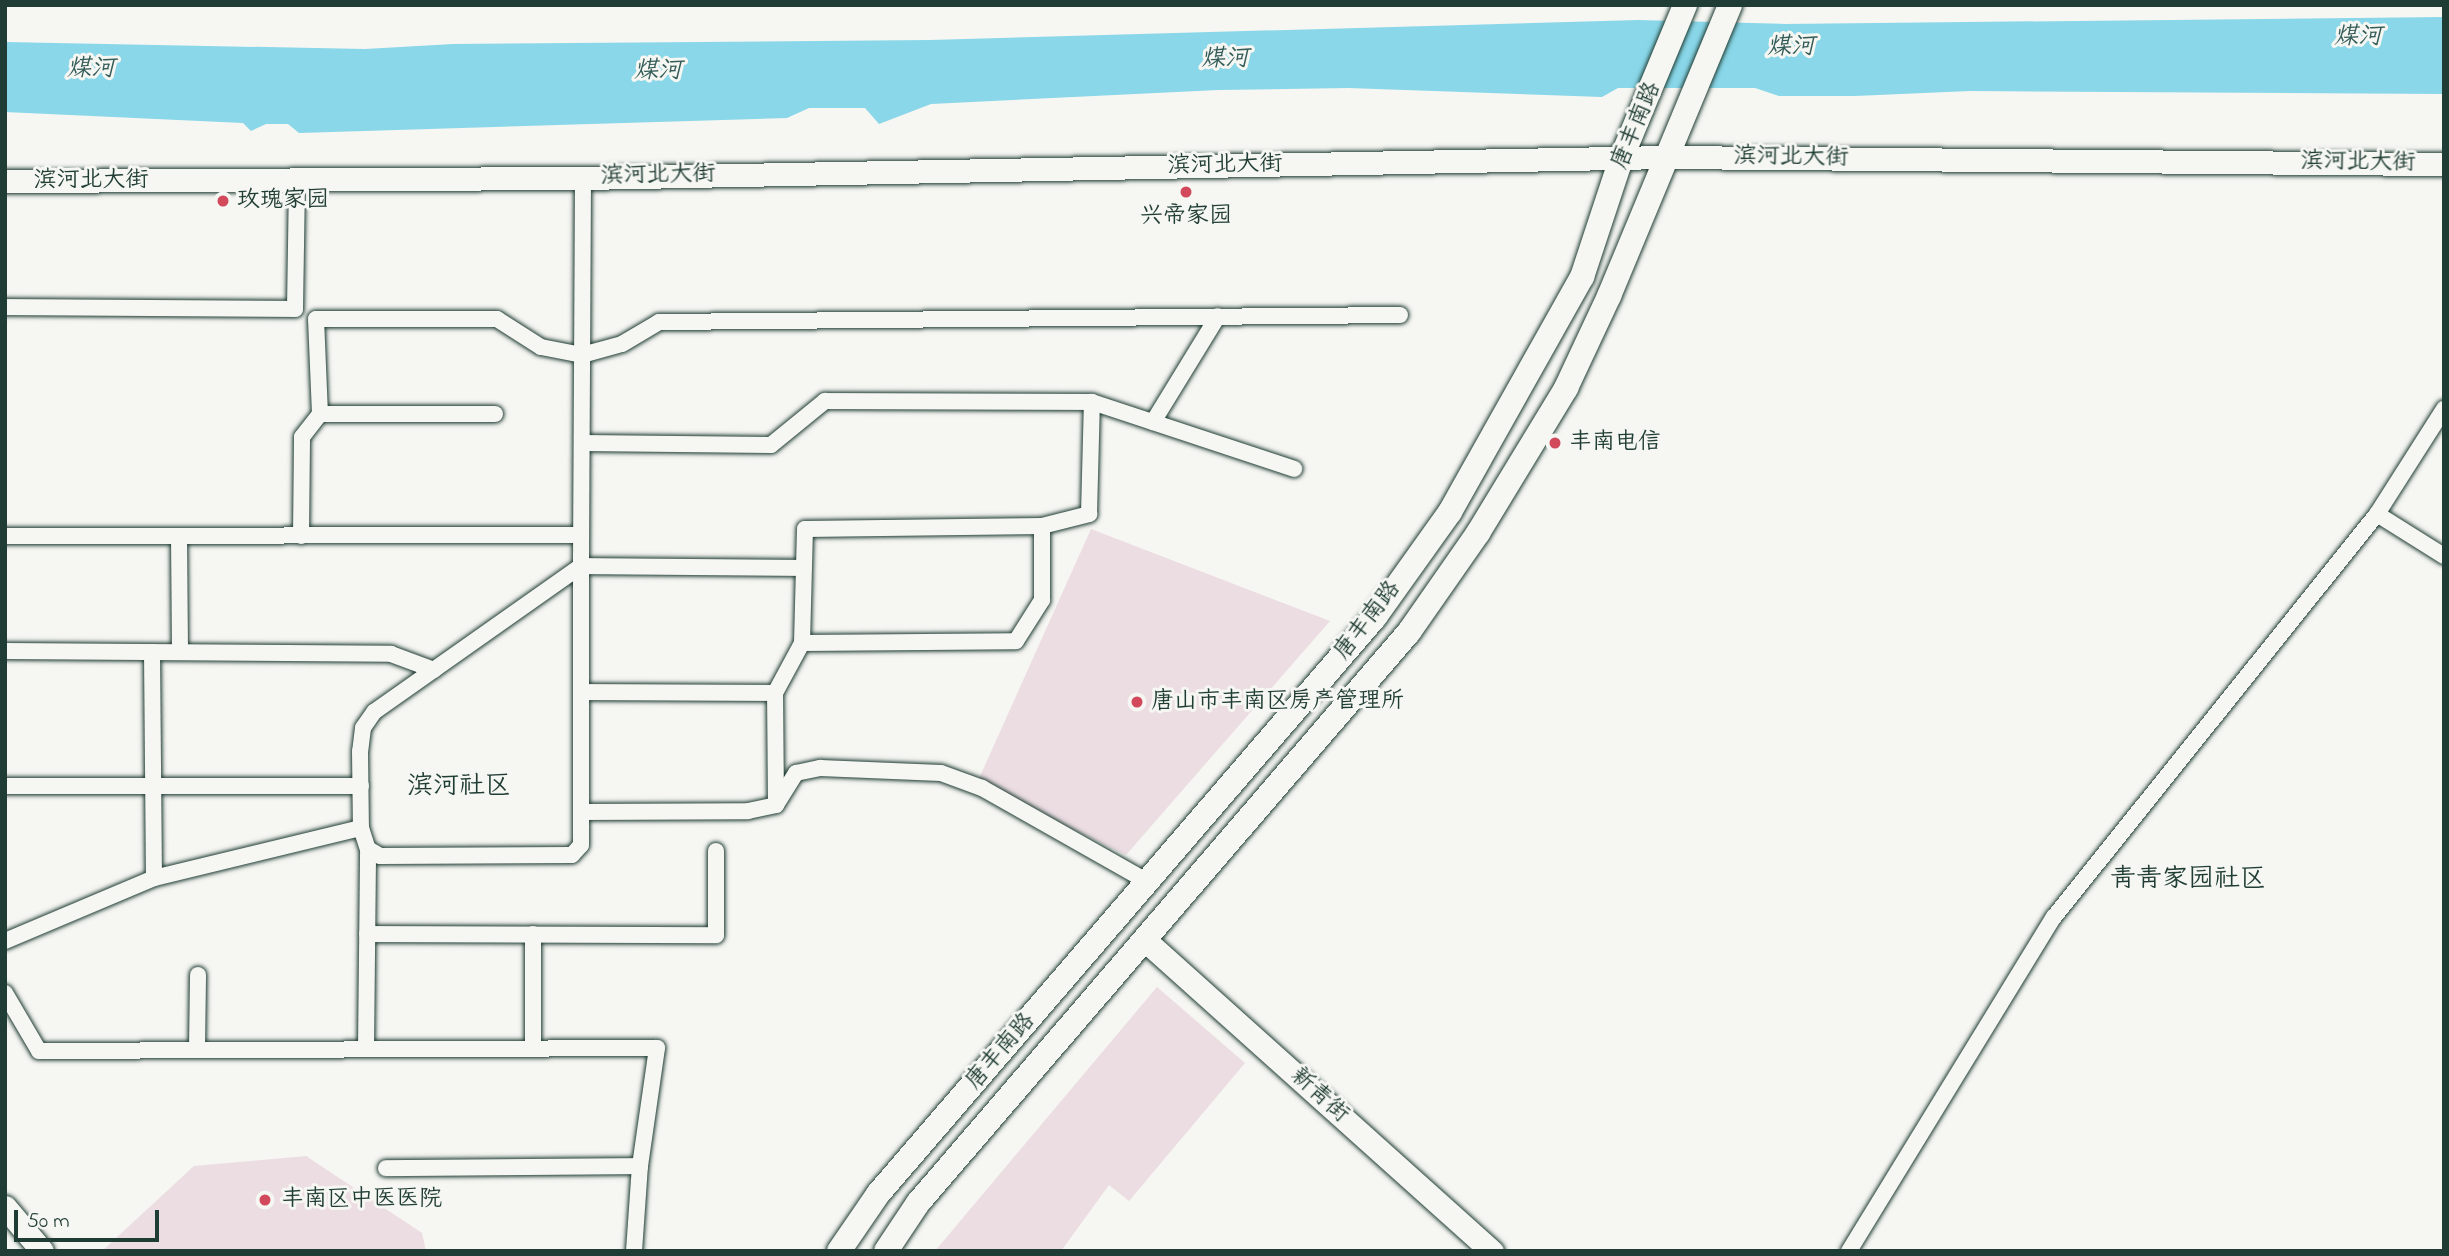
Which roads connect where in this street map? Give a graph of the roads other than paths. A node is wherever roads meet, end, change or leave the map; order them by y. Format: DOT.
graph roads {
  1 [pos="1685,5"];
  2 [pos="1730,5"];
  3 [pos="1666,157"];
  4 [pos="1621,159"];
  5 [pos="2444,164"];
  6 [pos="583,178"];
  7 [pos="5,181"];
  8 [pos="297,181"];
  9 [pos="5,307"];
  10 [pos="1400,315"];
  11 [pos="1217,316"];
  12 [pos="582,355"];
  13 [pos="1092,402"];
  14 [pos="2444,409"];
  15 [pos="320,414"];
  16 [pos="495,414"];
  17 [pos="1153,422"];
  18 [pos="582,443"];
  19 [pos="1294,469"];
  20 [pos="2377,514"];
  21 [pos="1042,526"];
  22 [pos="581,534"];
  23 [pos="5,536"];
  24 [pos="179,536"];
  25 [pos="302,536"];
  26 [pos="2444,556"];
  27 [pos="581,566"];
  28 [pos="801,568"];
  29 [pos="802,643"];
  30 [pos="5,651"];
  31 [pos="152,652"];
  32 [pos="180,652"];
  33 [pos="434,670"];
  34 [pos="581,692"];
  35 [pos="775,694"];
  36 [pos="151,785"];
  37 [pos="5,786"];
  38 [pos="361,786"];
  39 [pos="776,805"];
  40 [pos="581,812"];
  41 [pos="361,828"];
  42 [pos="368,849"];
  43 [pos="716,851"];
  44 [pos="154,877"];
  45 [pos="1148,882"];
  46 [pos="367,934"];
  47 [pos="533,934"];
  48 [pos="5,941"];
  49 [pos="1146,941"];
  50 [pos="198,975"];
  51 [pos="5,993"];
  52 [pos="533,1048"];
  53 [pos="197,1049"];
  54 [pos="366,1049"];
  55 [pos="640,1166"];
  56 [pos="386,1168"];
  57 [pos="5,1207"];
  58 [pos="42,1251"];
  59 [pos="634,1251"];
  60 [pos="839,1251"];
  61 [pos="886,1251"];
  62 [pos="1492,1251"];
  63 [pos="1849,1251"];
  1 -- 4 [label="main road, 唐丰南路"];
  2 -- 3 [label="main road, 唐丰南路"];
  3 -- 4 [label="main road, 滨河北大街"];
  3 -- 5 [label="main road, 滨河北大街"];
  3 -- 49 [label="main road, 唐丰南路"];
  4 -- 6 [label="main road, 滨河北大街"];
  4 -- 45 [label="main road, 唐丰南路"];
  6 -- 8 [label="main road, 滨河北大街"];
  6 -- 12 [label="street"];
  7 -- 8 [label="main road, 滨河北大街"];
  8 -- 9 [label="street"];
  10 -- 11 [label="street"];
  11 -- 12 [label="street"];
  11 -- 17 [label="street"];
  12 -- 15 [label="street"];
  12 -- 18 [label="street"];
  13 -- 17 [label="street"];
  13 -- 18 [label="street"];
  13 -- 21 [label="street"];
  14 -- 20 [label="street"];
  15 -- 16 [label="street"];
  15 -- 25 [label="street"];
  17 -- 19 [label="street"];
  18 -- 22 [label="street"];
  20 -- 26 [label="street"];
  20 -- 63 [label="street"];
  21 -- 28 [label="street"];
  21 -- 29 [label="street"];
  22 -- 25 [label="street"];
  22 -- 27 [label="street"];
  23 -- 24 [label="street"];
  24 -- 25 [label="street"];
  24 -- 32 [label="street"];
  27 -- 28 [label="street"];
  27 -- 33 [label="street"];
  27 -- 34 [label="street"];
  28 -- 29 [label="street"];
  29 -- 35 [label="street"];
  30 -- 31 [label="street"];
  31 -- 32 [label="street"];
  31 -- 36 [label="street"];
  32 -- 33 [label="street"];
  33 -- 38 [label="street"];
  34 -- 35 [label="street"];
  34 -- 40 [label="street"];
  35 -- 39 [label="street"];
  36 -- 37 [label="street"];
  36 -- 38 [label="street"];
  36 -- 44 [label="street"];
  38 -- 41 [label="street"];
  39 -- 40 [label="street"];
  39 -- 45 [label="street"];
  40 -- 42 [label="street"];
  41 -- 42 [label="street"];
  41 -- 44 [label="street"];
  42 -- 46 [label="street"];
  43 -- 47 [label="street"];
  44 -- 48 [label="street"];
  45 -- 60 [label="main road, 唐丰南路"];
  46 -- 47 [label="street"];
  46 -- 54 [label="street"];
  47 -- 52 [label="street"];
  49 -- 61 [label="main road, 唐丰南路"];
  49 -- 62 [label="main road, 新青街"];
  50 -- 53 [label="street"];
  51 -- 53 [label="street"];
  52 -- 54 [label="street"];
  52 -- 55 [label="street"];
  53 -- 54 [label="street"];
  55 -- 56 [label="street"];
  55 -- 59 [label="street"];
  57 -- 58 [label="main road"];
}
